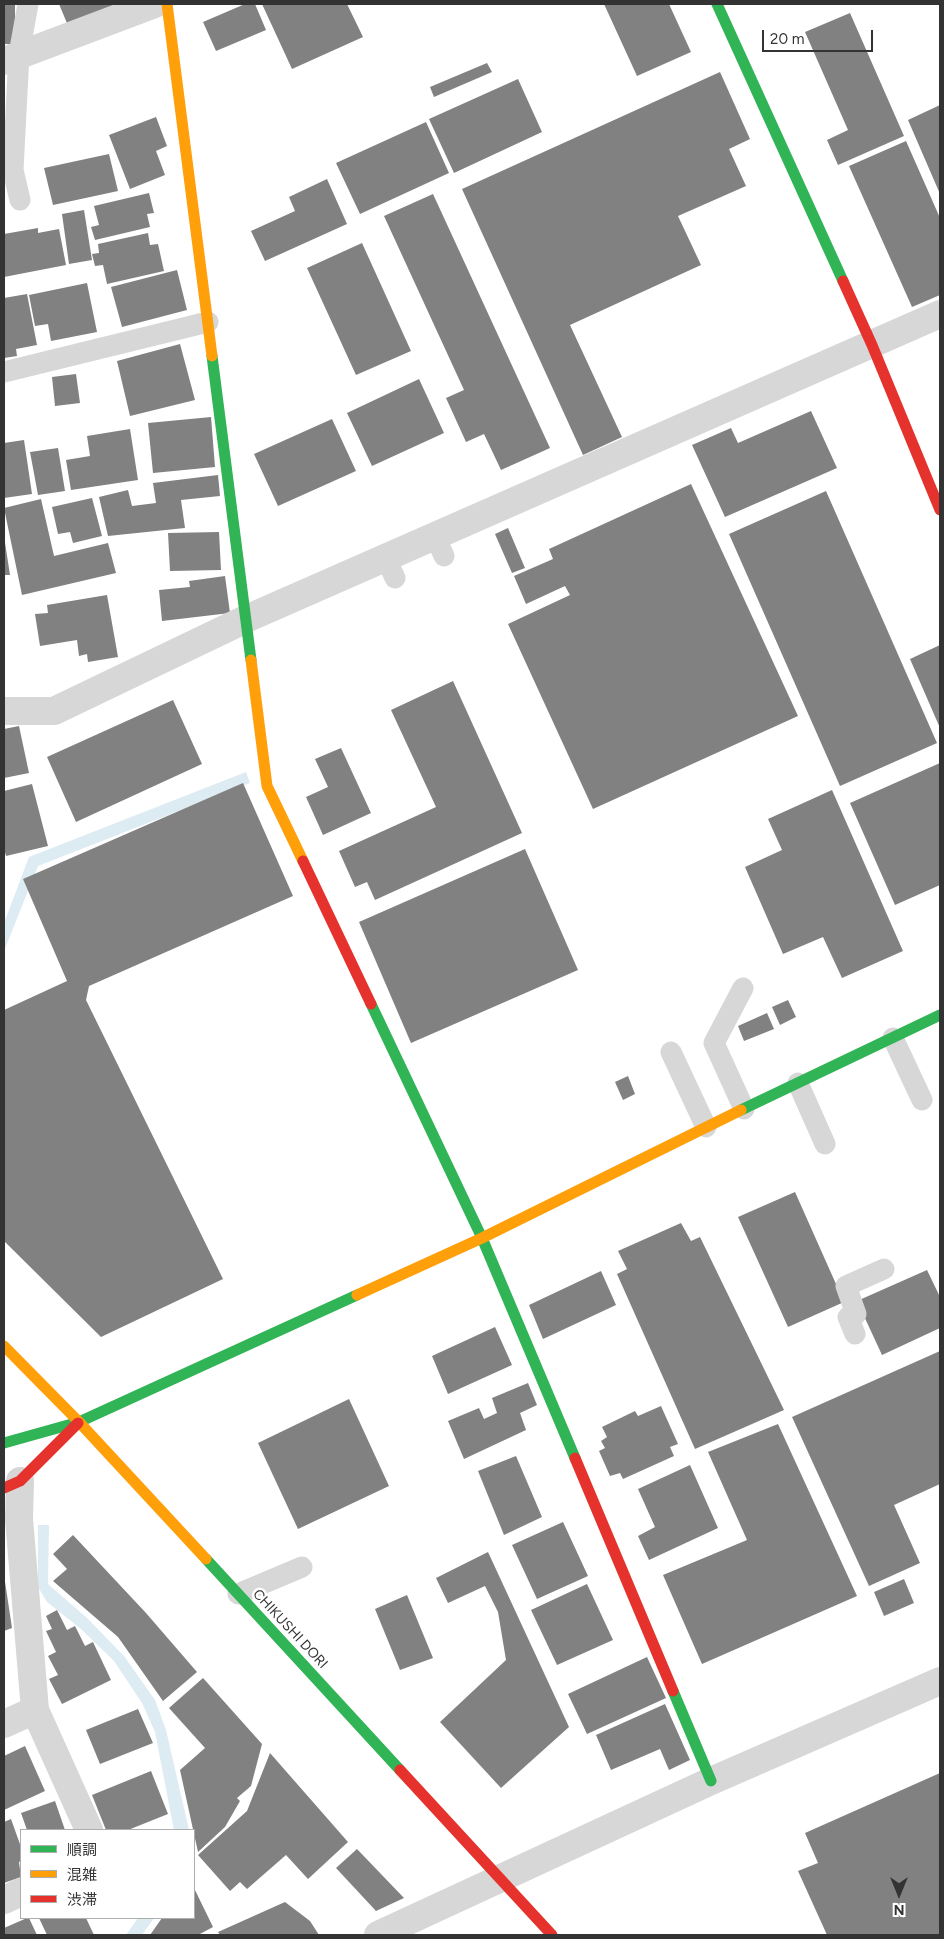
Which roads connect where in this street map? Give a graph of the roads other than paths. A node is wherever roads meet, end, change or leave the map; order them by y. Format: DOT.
graph roads {
  1 [pos="28,4"];
  2 [pos="155,4"];
  3 [pos="167,4"];
  4 [pos="718,4"];
  5 [pos="11,57"];
  6 [pos="20,200"];
  7 [pos="940,314"];
  8 [pos="208,322"];
  9 [pos="872,345"];
  10 [pos="4,372"];
  11 [pos="940,510"];
  12 [pos="246,619"];
  13 [pos="4,711"];
  14 [pos="743,988"];
  15 [pos="940,1015"];
  16 [pos="893,1038"];
  17 [pos="671,1052"];
  18 [pos="798,1083"];
  19 [pos="922,1100"];
  20 [pos="744,1109"];
  21 [pos="706,1127"];
  22 [pos="825,1144"];
  23 [pos="482,1238"];
  24 [pos="884,1269"];
  25 [pos="855,1334"];
  26 [pos="4,1346"];
  27 [pos="79,1422"];
  28 [pos="4,1443"];
  29 [pos="12,1485"];
  30 [pos="302,1567"];
  31 [pos="238,1594"];
  32 [pos="940,1681"];
  33 [pos="35,1710"];
  34 [pos="4,1724"];
  35 [pos="711,1781"];
  36 [pos="89,1829"];
  37 [pos="501,1880"];
  38 [pos="20,1892"];
  39 [pos="4,1900"];
  40 [pos="378,1935"];
  41 [pos="552,1935"];
  1 -- 5 [label="lane"];
  2 -- 5 [label="street"];
  3 -- 8 [label="street"];
  4 -- 9 [label="street"];
  5 -- 6 [label="lane"];
  7 -- 9 [label="street"];
  8 -- 10 [label="lane"];
  8 -- 12 [label="street"];
  9 -- 11 [label="street"];
  9 -- 12 [label="street"];
  12 -- 13 [label="street"];
  12 -- 23 [label="street"];
  14 -- 20 [label="lane"];
  15 -- 16 [label="street"];
  16 -- 18 [label="street"];
  16 -- 19 [label="lane"];
  17 -- 21 [label="lane"];
  18 -- 20 [label="street"];
  18 -- 22 [label="lane"];
  20 -- 21 [label="street"];
  21 -- 23 [label="street"];
  23 -- 27 [label="street"];
  23 -- 35 [label="street"];
  24 -- 25 [label="lane"];
  26 -- 27 [label="street, CHIKUSHI DORI"];
  27 -- 28 [label="street"];
  27 -- 29 [label="street"];
  27 -- 31 [label="street, CHIKUSHI DORI"];
  29 -- 33 [label="street"];
  30 -- 31 [label="lane"];
  31 -- 37 [label="street, CHIKUSHI DORI"];
  32 -- 35 [label="street"];
  33 -- 34 [label="street"];
  33 -- 36 [label="street"];
  35 -- 37 [label="street"];
  37 -- 40 [label="street"];
  37 -- 41 [label="street, CHIKUSHI DORI"];
  38 -- 39 [label="street"];
}
